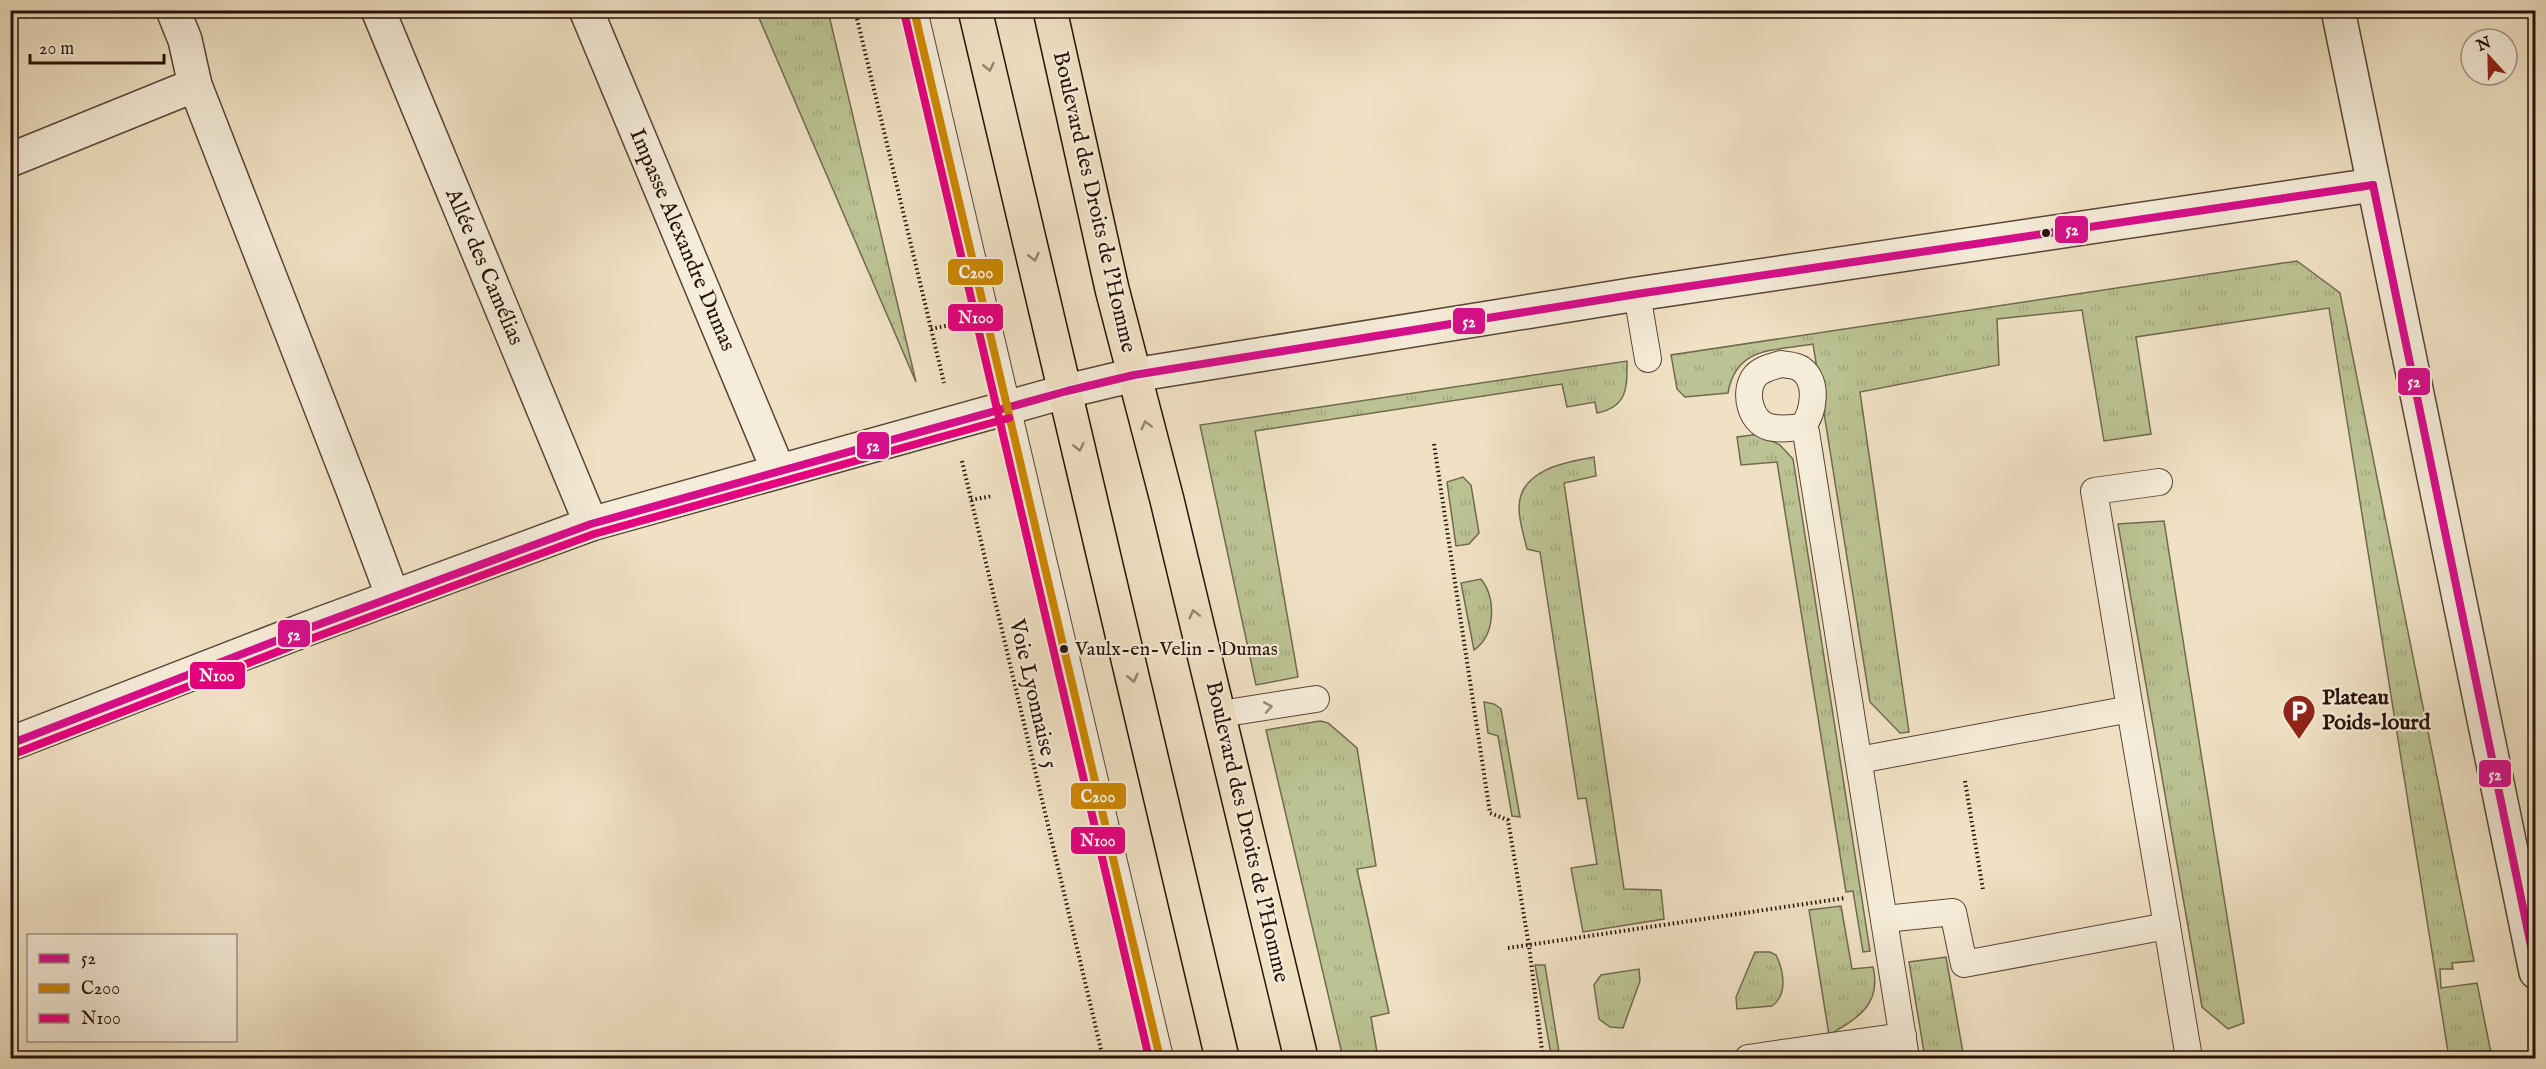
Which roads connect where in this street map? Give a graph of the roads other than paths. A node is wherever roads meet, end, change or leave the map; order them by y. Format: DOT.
graph roads {
  1 [pos="174,10"];
  2 [pos="378,10"];
  3 [pos="586,10"];
  4 [pos="914,10"];
  5 [pos="975,10"];
  6 [pos="1050,10"];
  7 [pos="2338,10"];
  8 [pos="195,85"];
  9 [pos="10,160"];
  10 [pos="2373,185"];
  11 [pos="1637,294"];
  12 [pos="1648,358"];
  13 [pos="1134,375"];
  14 [pos="1067,391"];
  15 [pos="1006,408"];
  16 [pos="1802,427"];
  17 [pos="778,471"];
  18 [pos="2159,482"];
  19 [pos="591,525"];
  20 [pos="393,597"];
  21 [pos="1316,699"];
  22 [pos="2130,709"];
  23 [pos="1220,714"];
  24 [pos="10,744"];
  25 [pos="1859,760"];
  26 [pos="1885,919"];
  27 [pos="2167,926"];
  28 [pos="2535,972"];
  29 [pos="1905,1047"];
  30 [pos="1160,1059"];
  31 [pos="1222,1059"];
  32 [pos="1301,1059"];
  33 [pos="1748,1059"];
  34 [pos="2189,1059"];
  1 -- 8 [label="street"];
  2 -- 19 [label="street, Allée des Camélias"];
  3 -- 17 [label="street, Impasse Alexandre Dumas"];
  4 -- 15 [label="lane"];
  5 -- 14 [label="main road, one-way"];
  6 -- 13 [label="main road, Boulevard des Droits de l'Homme"];
  7 -- 10 [label="street"];
  8 -- 9 [label="street"];
  8 -- 20 [label="street"];
  10 -- 11 [label="street"];
  10 -- 28 [label="street"];
  11 -- 12 [label="lane"];
  11 -- 13 [label="street"];
  13 -- 14 [label="street"];
  23 -- 13 [label="main road, Boulevard des Droits de l'Homme, one-way"];
  14 -- 15 [label="street"];
  14 -- 31 [label="main road, one-way"];
  15 -- 17 [label="street"];
  15 -- 30 [label="lane"];
  16 -- 16 [label="lane"];
  16 -- 25 [label="lane"];
  17 -- 19 [label="street"];
  18 -- 22 [label="lane"];
  19 -- 20 [label="street"];
  20 -- 24 [label="street"];
  23 -- 21 [label="lane, one-way"];
  22 -- 25 [label="lane"];
  22 -- 27 [label="lane"];
  23 -- 32 [label="main road, Boulevard des Droits de l'Homme"];
  25 -- 26 [label="lane"];
  26 -- 27 [label="lane"];
  26 -- 29 [label="lane"];
  27 -- 34 [label="lane"];
  29 -- 33 [label="lane"];
}
